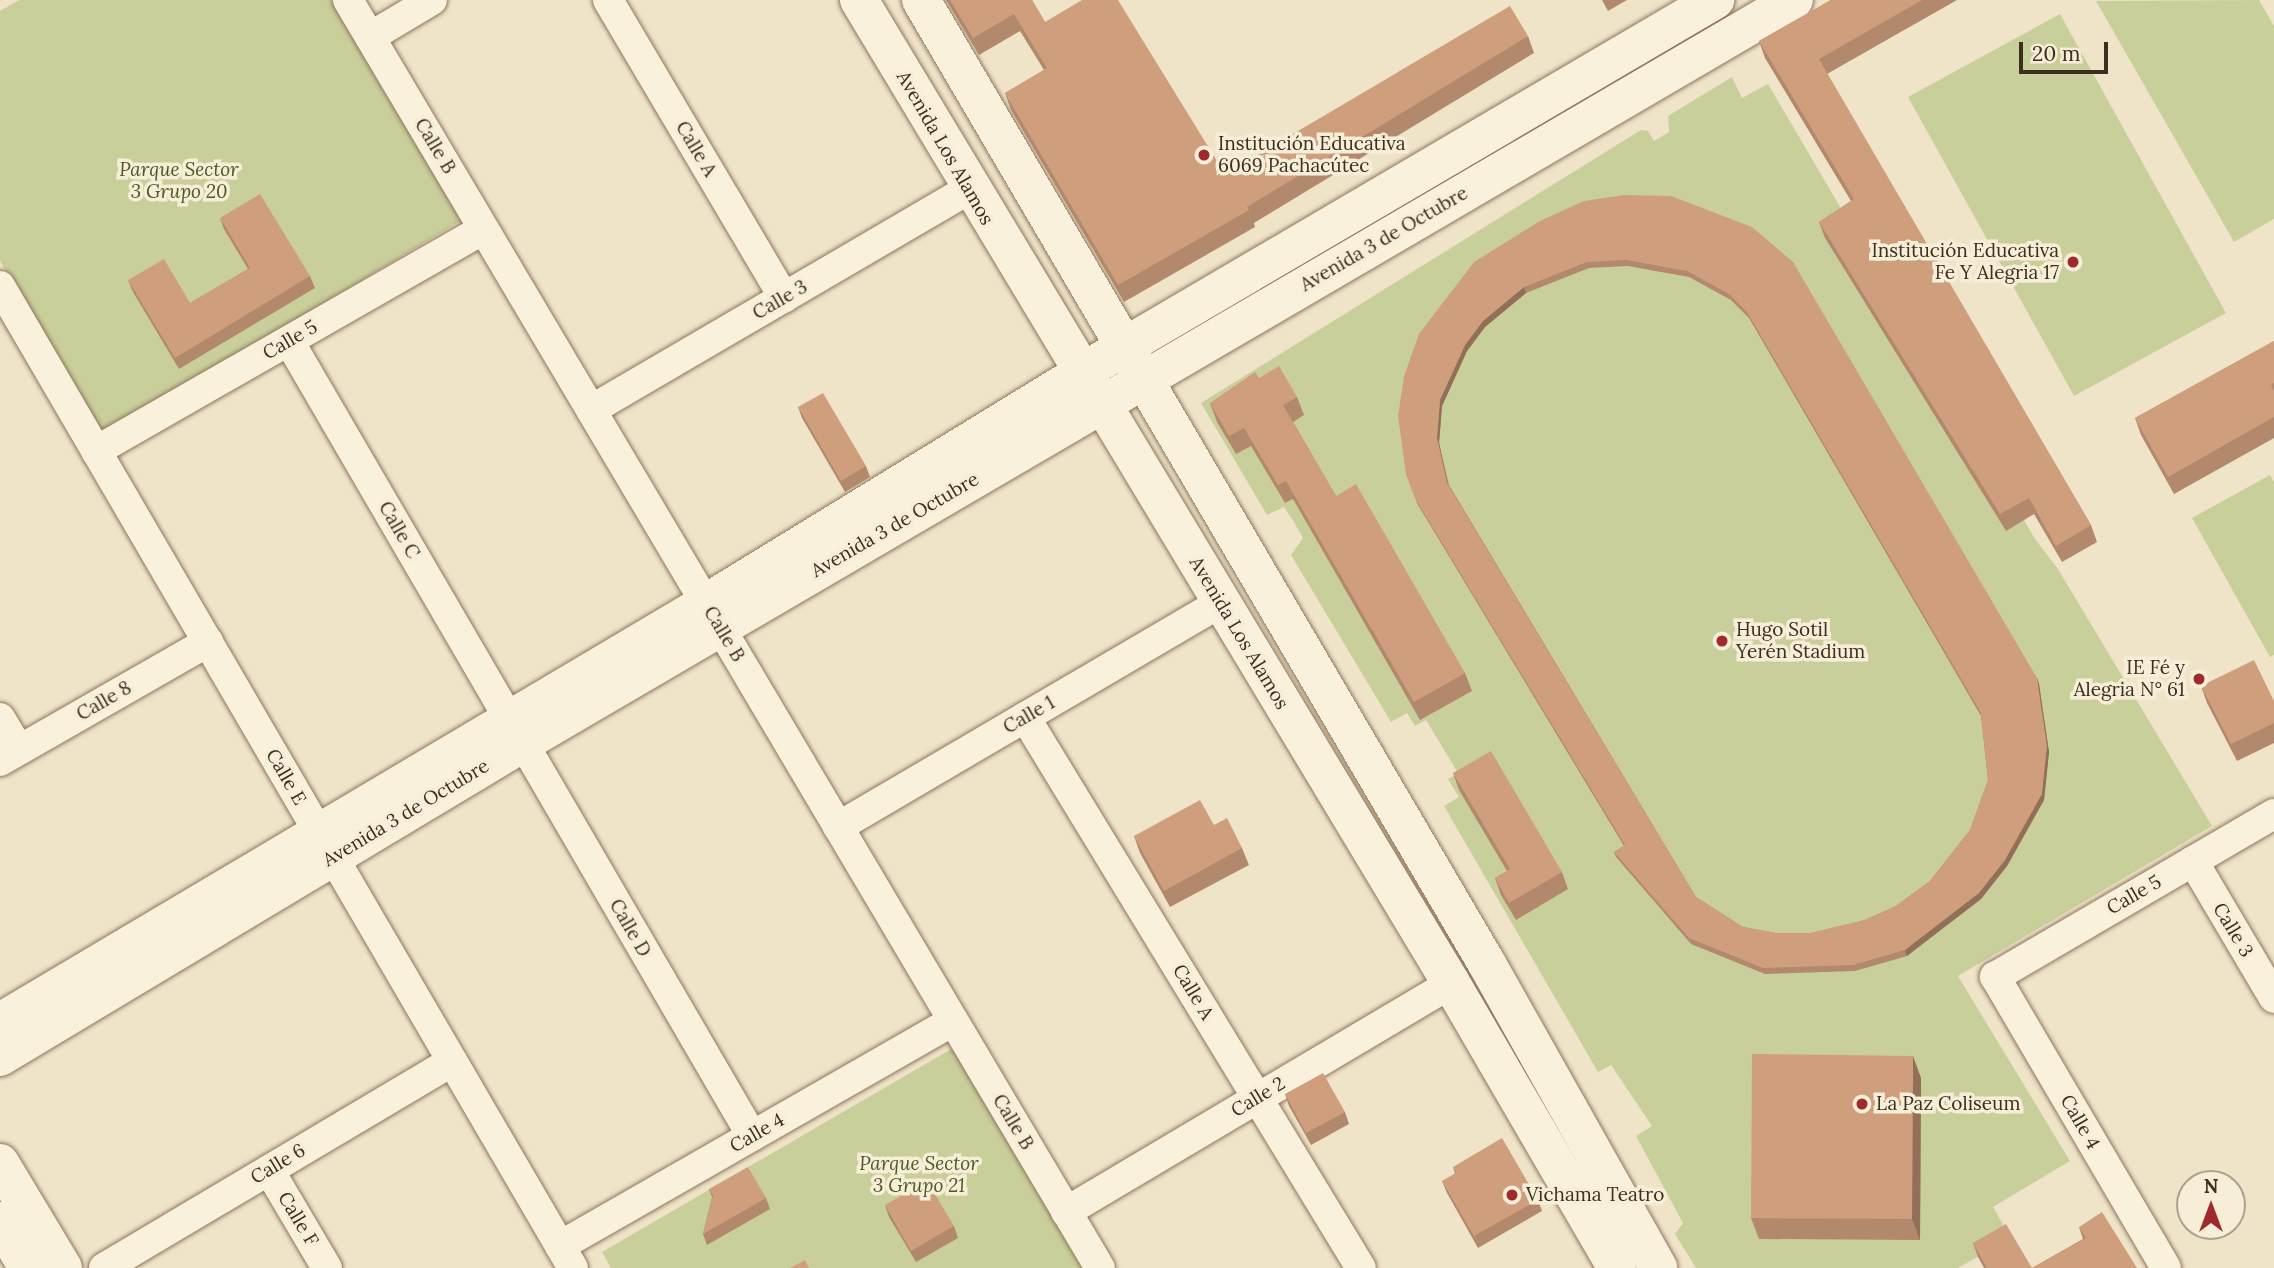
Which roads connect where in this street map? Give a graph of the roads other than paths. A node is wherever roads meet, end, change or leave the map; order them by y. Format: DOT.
graph roads {
  1 [pos="348,0"];
  2 [pos="432,0"];
  3 [pos="608,0"];
  4 [pos="859,0"];
  5 [pos="921,0"];
  6 [pos="1715,0"];
  7 [pos="1794,0"];
  8 [pos="1677,10"];
  9 [pos="370,37"];
  10 [pos="1702,53"];
  11 [pos="969,189"];
  12 [pos="483,229"];
  13 [pos="0,286"];
  14 [pos="783,298"];
  15 [pos="289,341"];
  16 [pos="1127,345"];
  17 [pos="1080,373"];
  18 [pos="1146,378"];
  19 [pos="1101,404"];
  20 [pos="591,410"];
  21 [pos="96,451"];
  22 [pos="1220,602"];
  23 [pos="713,615"];
  24 [pos="208,642"];
  25 [pos="1026,717"];
  26 [pos="0,718"];
  27 [pos="516,731"];
  28 [pos="9,755"];
  29 [pos="2274,814"];
  30 [pos="838,827"];
  31 [pos="326,845"];
  32 [pos="2193,861"];
  33 [pos="1995,977"];
  34 [pos="1451,983"];
  35 [pos="2274,998"];
  36 [pos="953,1021"];
  37 [pos="0,1022"];
  38 [pos="0,1057"];
  39 [pos="452,1061"];
  40 [pos="1257,1098"];
  41 [pos="752,1136"];
  42 [pos="0,1163"];
  43 [pos="269,1170"];
  44 [pos="1066,1212"];
  45 [pos="0,1221"];
  46 [pos="567,1257"];
  47 [pos="28,1268"];
  48 [pos="63,1268"];
  49 [pos="104,1268"];
  50 [pos="327,1268"];
  51 [pos="1100,1268"];
  52 [pos="1361,1268"];
  53 [pos="1617,1268"];
  54 [pos="1658,1268"];
  55 [pos="2166,1268"];
  1 -- 9 [label="street, Calle B"];
  2 -- 9 [label="street"];
  3 -- 14 [label="street, Calle A"];
  4 -- 11 [label="street, Avenida Los Alamos"];
  5 -- 16 [label="street"];
  6 -- 8 [label="street, Avenida 3 de Octubre"];
  7 -- 10 [label="street, Avenida 3 de Octubre"];
  8 -- 10 [label="street"];
  8 -- 16 [label="street, Avenida 3 de Octubre"];
  9 -- 12 [label="street, Calle B"];
  10 -- 18 [label="street, Avenida 3 de Octubre"];
  11 -- 14 [label="street, Calle 3"];
  11 -- 17 [label="street, Avenida Los Alamos"];
  12 -- 15 [label="street, Calle 5"];
  12 -- 20 [label="street, Calle B"];
  13 -- 21 [label="street, Calle E"];
  14 -- 20 [label="street, Calle 3"];
  15 -- 21 [label="street, Calle 5"];
  15 -- 27 [label="street, Calle C"];
  16 -- 17 [label="street, Avenida 3 de Octubre"];
  16 -- 18 [label="street"];
  17 -- 19 [label="street, Avenida Los Alamos"];
  17 -- 23 [label="street, Avenida 3 de Octubre"];
  18 -- 19 [label="street, Avenida 3 de Octubre"];
  18 -- 54 [label="street"];
  19 -- 22 [label="street, Avenida Los Alamos"];
  19 -- 23 [label="street, Avenida 3 de Octubre"];
  20 -- 23 [label="street, Calle B"];
  21 -- 24 [label="street, Calle E"];
  22 -- 25 [label="street, Calle 1"];
  22 -- 34 [label="street, Avenida Los Alamos"];
  23 -- 27 [label="street, Avenida 3 de Octubre"];
  23 -- 30 [label="street, Calle B"];
  24 -- 28 [label="street, Calle 8"];
  24 -- 31 [label="street, Calle E"];
  25 -- 30 [label="street, Calle 1"];
  25 -- 40 [label="street, Calle A"];
  26 -- 28 [label="street"];
  27 -- 31 [label="street, Avenida 3 de Octubre"];
  27 -- 41 [label="street, Calle D"];
  29 -- 32 [label="street, Calle 5"];
  30 -- 36 [label="street, Calle B"];
  31 -- 37 [label="street, Avenida 3 de Octubre"];
  31 -- 38 [label="street, Avenida 3 de Octubre"];
  31 -- 39 [label="street, Calle E"];
  32 -- 33 [label="street, Calle 5"];
  32 -- 35 [label="street, Calle 3"];
  33 -- 55 [label="street, Calle 4"];
  34 -- 40 [label="street, Calle 2"];
  34 -- 53 [label="street, Avenida Los Alamos"];
  36 -- 41 [label="street, Calle 4"];
  36 -- 44 [label="street, Calle B"];
  39 -- 43 [label="street, Calle 6"];
  39 -- 46 [label="street, Calle E"];
  40 -- 44 [label="street, Calle 2"];
  40 -- 52 [label="street, Calle A"];
  41 -- 46 [label="street, Calle 4"];
  42 -- 48 [label="street"];
  43 -- 49 [label="street, Calle 6"];
  43 -- 50 [label="street, Calle F"];
  44 -- 51 [label="street, Calle B"];
  45 -- 47 [label="street"];
}
